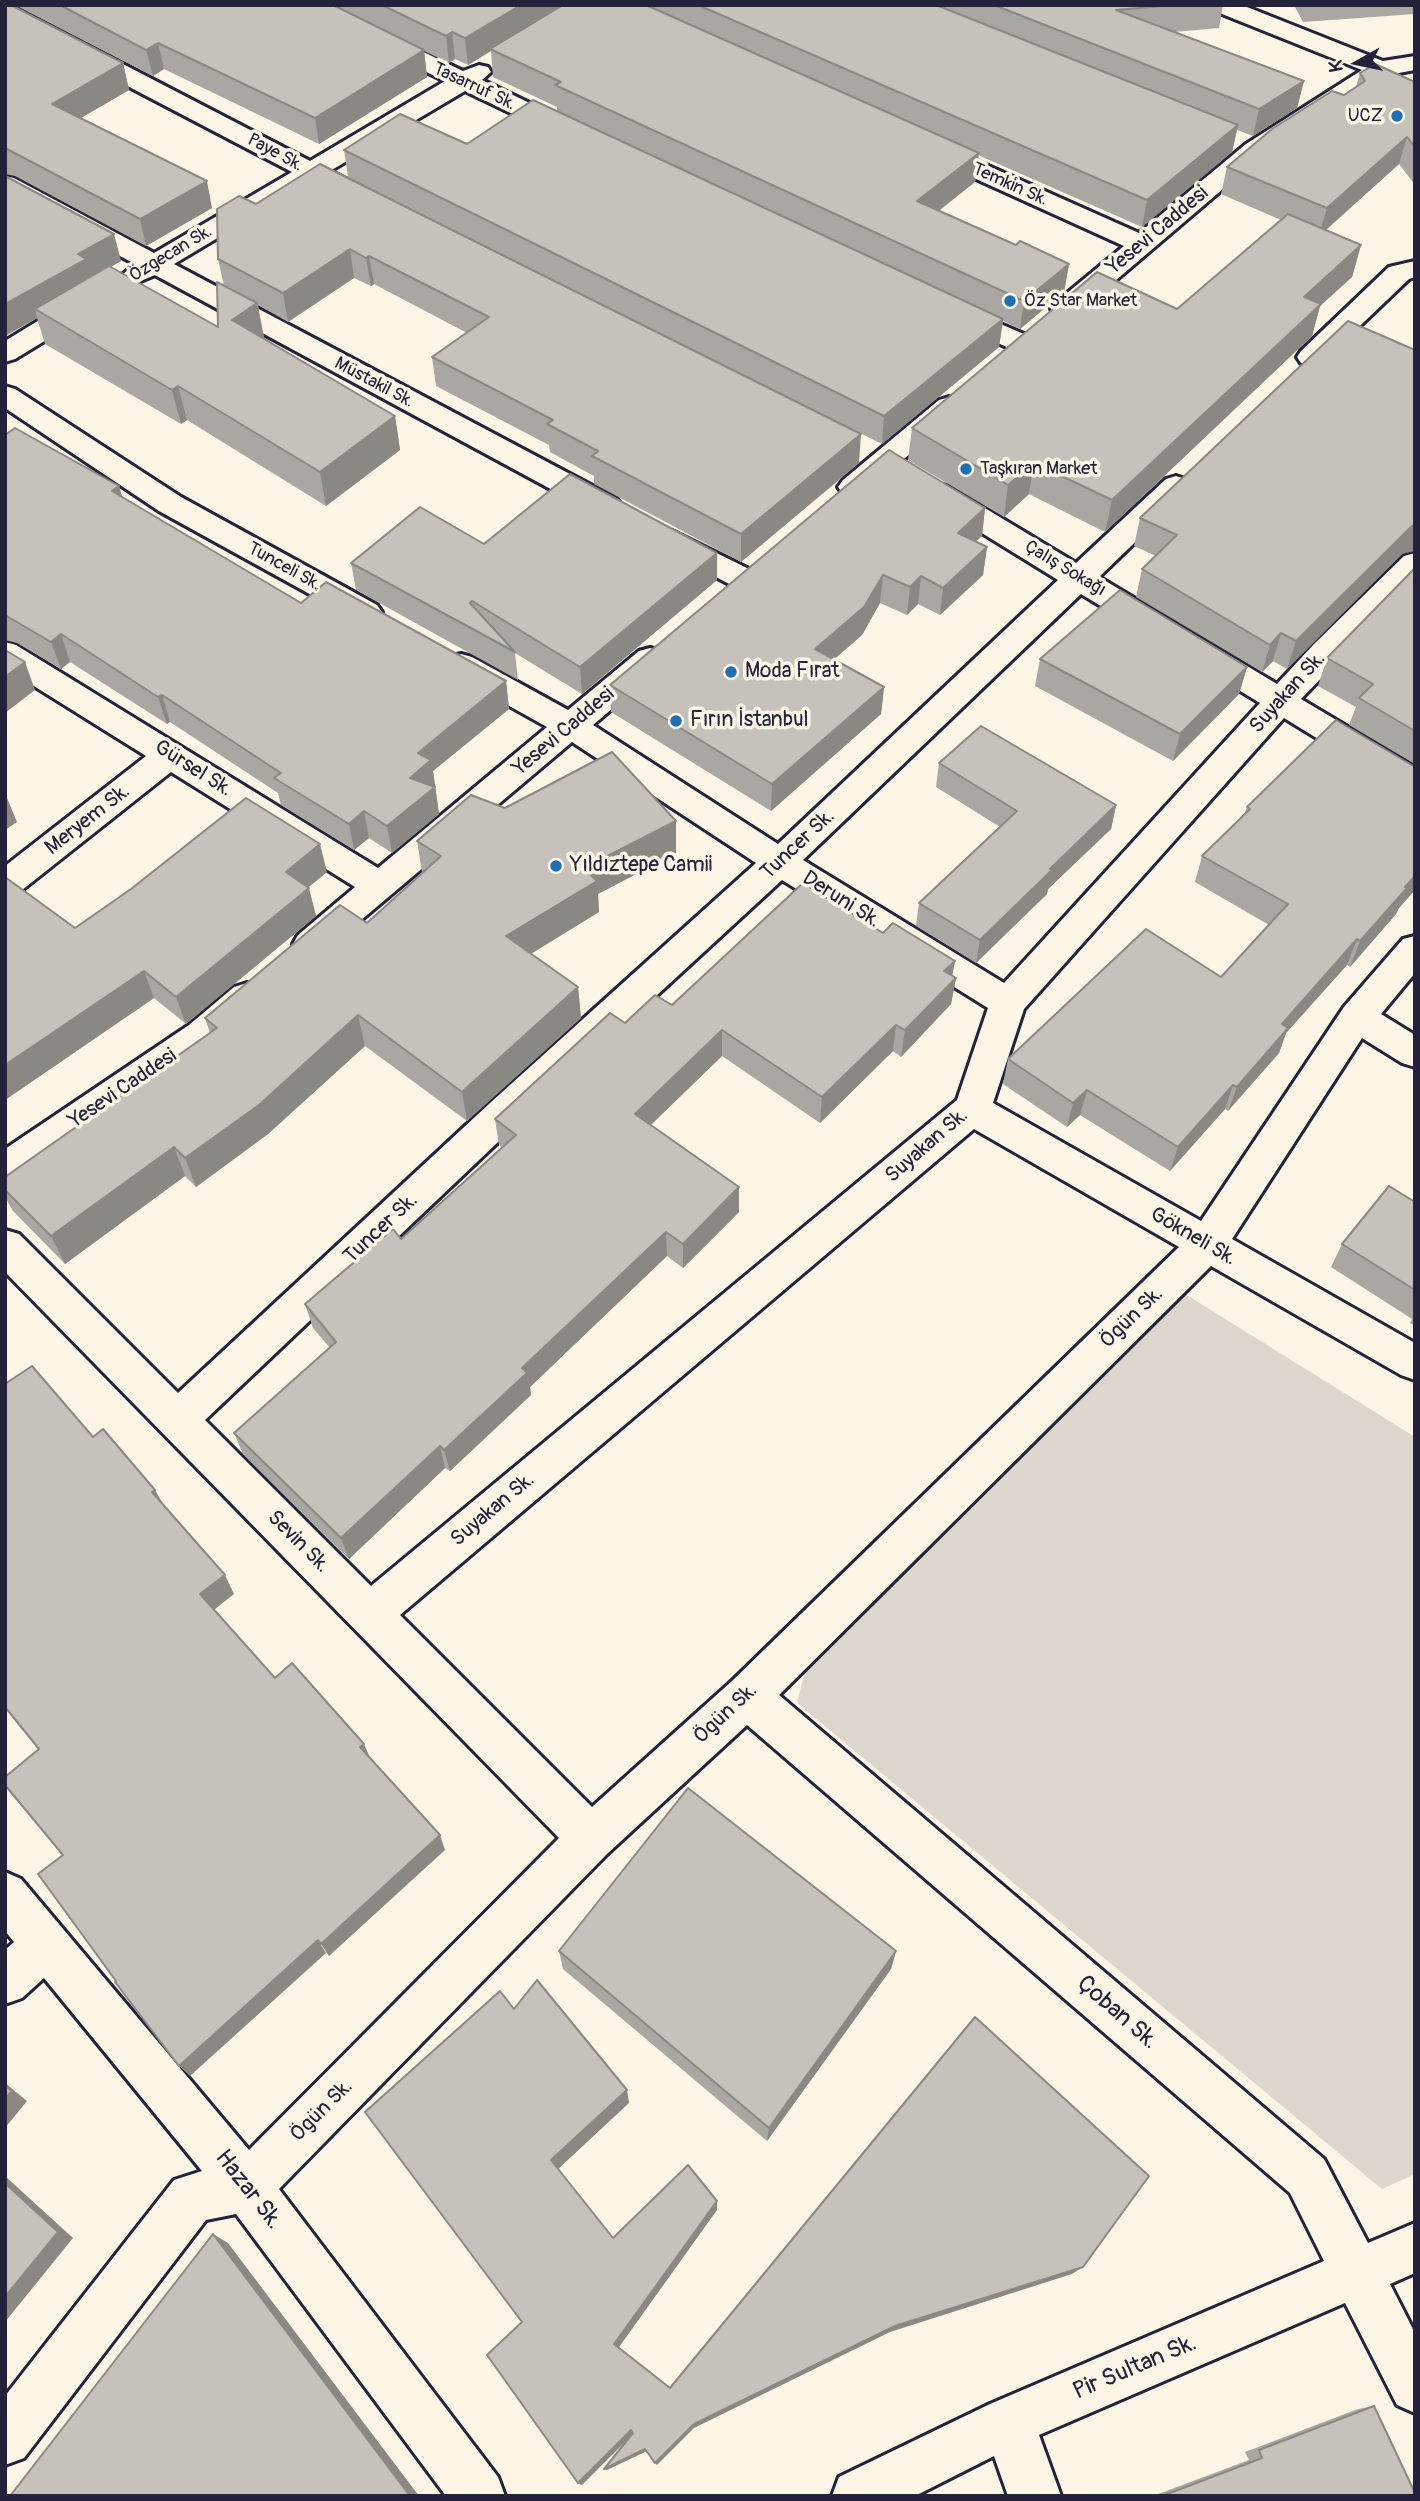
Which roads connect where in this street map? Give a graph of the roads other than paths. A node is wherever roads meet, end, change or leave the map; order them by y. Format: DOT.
graph roads {
  1 [pos="24,5"];
  2 [pos="306,5"];
  3 [pos="1220,5"];
  4 [pos="5,13"];
  5 [pos="498,61"];
  6 [pos="1414,65"];
  7 [pos="1381,69"];
  8 [pos="463,82"];
  9 [pos="587,140"];
  10 [pos="914,142"];
  11 [pos="309,171"];
  12 [pos="5,184"];
  13 [pos="379,206"];
  14 [pos="1142,244"];
  15 [pos="153,265"];
  16 [pos="1415,270"];
  17 [pos="936,303"];
  18 [pos="5,353"];
  19 [pos="1290,377"];
  20 [pos="970,389"];
  21 [pos="5,395"];
  22 [pos="1200,463"];
  23 [pos="893,466"];
  24 [pos="835,503"];
  25 [pos="1415,563"];
  26 [pos="744,579"];
  27 [pos="1080,579"];
  28 [pos="389,625"];
  29 [pos="673,640"];
  30 [pos="437,652"];
  31 [pos="5,653"];
  32 [pos="1280,701"];
  33 [pos="571,726"];
  34 [pos="170,755"];
  35 [pos="1415,783"];
  36 [pos="780,862"];
  37 [pos="5,885"];
  38 [pos="380,886"];
  39 [pos="1415,948"];
  40 [pos="1008,1003"];
  41 [pos="1357,1017"];
  42 [pos="1415,1053"];
  43 [pos="972,1109"];
  44 [pos="5,1169"];
  45 [pos="5,1246"];
  46 [pos="1206,1246"];
  47 [pos="1415,1363"];
  48 [pos="177,1420"];
  49 [pos="369,1614"];
  50 [pos="747,1696"];
  51 [pos="591,1838"];
  52 [pos="5,1895"];
  53 [pos="46,1945"];
  54 [pos="5,1981"];
  55 [pos="247,2187"];
  56 [pos="1415,2248"];
  57 [pos="1356,2273"];
  58 [pos="1415,2387"];
  59 [pos="1008,2422"];
  60 [pos="5,2439"];
  61 [pos="479,2496"];
  62 [pos="858,2496"];
  63 [pos="1035,2496"];
  1 -- 4 [label="street"];
  2 -- 8 [label="street, Tasarruf Sk."];
  3 -- 7 [label="street"];
  4 -- 11 [label="street, Paye Sk."];
  5 -- 8 [label="street, Özgecan Sk."];
  6 -- 7 [label="street, Yesevi Caddesi"];
  7 -- 14 [label="street, Yesevi Caddesi"];
  8 -- 9 [label="street, Tasarruf Sk."];
  8 -- 11 [label="street, Özgecan Sk."];
  10 -- 14 [label="street, Temkin Sk."];
  11 -- 13 [label="street, Paye Sk."];
  11 -- 15 [label="street, Özgecan Sk."];
  12 -- 15 [label="street, Müstakil Sk."];
  14 -- 17 [label="street, Yesevi Caddesi"];
  15 -- 18 [label="street, Özgecan Sk."];
  15 -- 26 [label="street, Müstakil Sk."];
  16 -- 19 [label="street"];
  20 -- 23 [label="street"];
  21 -- 28 [label="street, Tunceli Sk."];
  22 -- 27 [label="street, Tuncer Sk."];
  23 -- 24 [label="street"];
  23 -- 27 [label="street, Çalış Sokağı"];
  25 -- 32 [label="street, Suyakan Sk."];
  27 -- 32 [label="street, Çalış Sokağı"];
  27 -- 36 [label="street, Tuncer Sk."];
  29 -- 33 [label="street, Yesevi Caddesi"];
  30 -- 33 [label="street"];
  31 -- 34 [label="street, Gürsel Sk."];
  32 -- 35 [label="street, Çalış Sokağı"];
  32 -- 40 [label="street, Suyakan Sk."];
  33 -- 36 [label="street, Deruni Sk."];
  33 -- 38 [label="street, Yesevi Caddesi"];
  34 -- 37 [label="street, Meryem Sk."];
  34 -- 38 [label="street, Gürsel Sk."];
  36 -- 40 [label="street, Deruni Sk."];
  36 -- 48 [label="street, Tuncer Sk."];
  38 -- 44 [label="street, Yesevi Caddesi"];
  39 -- 41 [label="street, Ögün Sk."];
  40 -- 43 [label="street, Suyakan Sk."];
  41 -- 42 [label="street"];
  41 -- 46 [label="street, Ögün Sk."];
  43 -- 46 [label="street, Gökneli Sk."];
  43 -- 49 [label="street, Suyakan Sk."];
  45 -- 48 [label="street, Sevin Sk."];
  46 -- 47 [label="street, Gökneli Sk."];
  46 -- 50 [label="street, Ögün Sk."];
  48 -- 49 [label="street, Sevin Sk."];
  49 -- 51 [label="street, Sevin Sk."];
  50 -- 51 [label="street, Ögün Sk."];
  50 -- 57 [label="street, Çoban Sk."];
  51 -- 55 [label="street, Ögün Sk."];
  52 -- 53 [label="street, Hazar Sk."];
  53 -- 54 [label="street"];
  53 -- 55 [label="street, Hazar Sk."];
  55 -- 60 [label="street"];
  55 -- 61 [label="street, Hazar Sk."];
  56 -- 57 [label="street, Pir Sultan Sk."];
  57 -- 58 [label="street, Çoban Sk."];
  57 -- 59 [label="street, Pir Sultan Sk."];
  59 -- 62 [label="street, Pir Sultan Sk."];
  59 -- 63 [label="street"];
}
